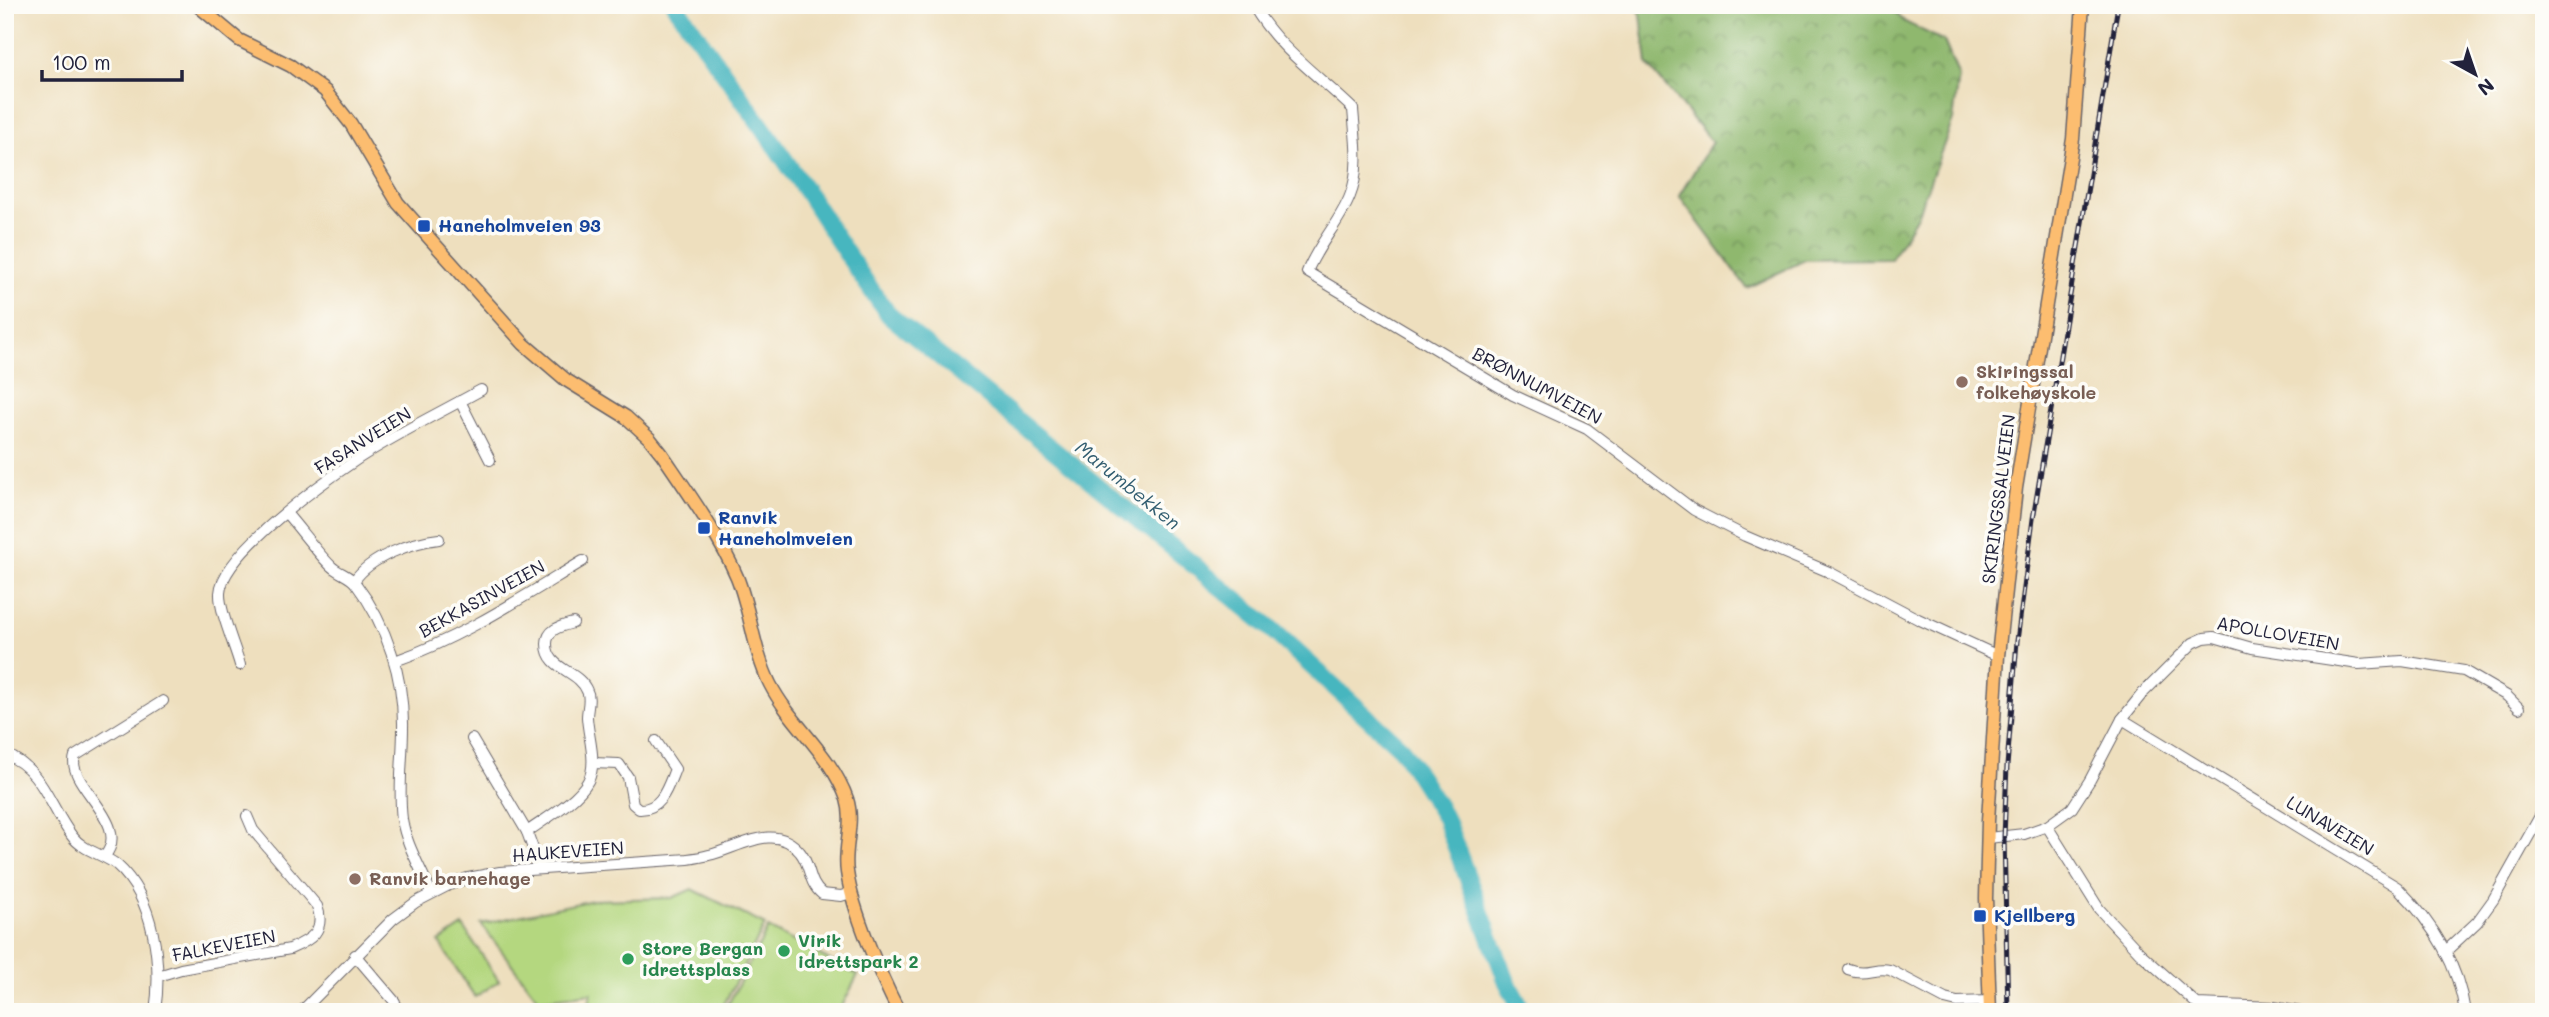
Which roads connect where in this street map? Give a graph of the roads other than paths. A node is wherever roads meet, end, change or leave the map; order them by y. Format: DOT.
graph roads {
  1 [pos="197,5"];
  2 [pos="1253,5"];
  3 [pos="2083,5"];
  4 [pos="481,390"];
  5 [pos="460,401"];
  6 [pos="490,460"];
  7 [pos="286,513"];
  8 [pos="439,539"];
  9 [pos="583,561"];
  10 [pos="354,581"];
  11 [pos="573,623"];
  12 [pos="1998,656"];
  13 [pos="395,661"];
  14 [pos="240,665"];
  15 [pos="163,701"];
  16 [pos="2519,708"];
  17 [pos="2122,719"];
  18 [pos="472,739"];
  19 [pos="656,741"];
  20 [pos="5,754"];
  21 [pos="593,764"];
  22 [pos="2544,809"];
  23 [pos="247,816"];
  24 [pos="2047,827"];
  25 [pos="527,832"];
  26 [pos="1988,838"];
  27 [pos="104,857"];
  28 [pos="540,868"];
  29 [pos="430,893"];
  30 [pos="851,893"];
  31 [pos="2446,951"];
  32 [pos="355,955"];
  33 [pos="1847,969"];
  34 [pos="158,976"];
  35 [pos="395,1002"];
  36 [pos="1990,1006"];
  37 [pos="155,1012"];
  38 [pos="301,1012"];
  39 [pos="899,1012"];
  40 [pos="2301,1012"];
  41 [pos="2465,1012"];
  1 -- 30 [label="main road"];
  2 -- 12 [label="street, BRØNNUMVEIEN"];
  3 -- 12 [label="main road, SKIRINGSSALVEIEN"];
  4 -- 5 [label="street, FASANVEIEN"];
  5 -- 6 [label="street"];
  5 -- 7 [label="street, FASANVEIEN"];
  7 -- 10 [label="street"];
  7 -- 14 [label="street, FASANVEIEN"];
  8 -- 10 [label="street"];
  9 -- 13 [label="street, BEKKASINVEIEN"];
  10 -- 13 [label="street"];
  11 -- 21 [label="street"];
  12 -- 26 [label="main road, SKIRINGSSALVEIEN"];
  13 -- 29 [label="street"];
  15 -- 27 [label="street"];
  16 -- 17 [label="street, APOLLOVEIEN"];
  17 -- 24 [label="street, APOLLOVEIEN"];
  17 -- 31 [label="street, LUNAVEIEN"];
  18 -- 25 [label="street"];
  19 -- 21 [label="street"];
  20 -- 27 [label="street"];
  21 -- 25 [label="street"];
  22 -- 31 [label="street"];
  23 -- 34 [label="street, FALKEVEIEN"];
  24 -- 26 [label="street, APOLLOVEIEN"];
  24 -- 40 [label="street"];
  25 -- 28 [label="street"];
  26 -- 36 [label="main road, SKIRINGSSALVEIEN"];
  27 -- 34 [label="street"];
  28 -- 29 [label="street, HAUKEVEIEN"];
  28 -- 30 [label="street, HAUKEVEIEN"];
  29 -- 32 [label="street, HAUKEVEIEN"];
  30 -- 39 [label="main road"];
  31 -- 41 [label="street, LUNAVEIEN"];
  32 -- 35 [label="street"];
  32 -- 38 [label="street, HAUKEVEIEN"];
  33 -- 36 [label="street, SKIRINGSSALVEIEN"];
  34 -- 37 [label="street"];
}
